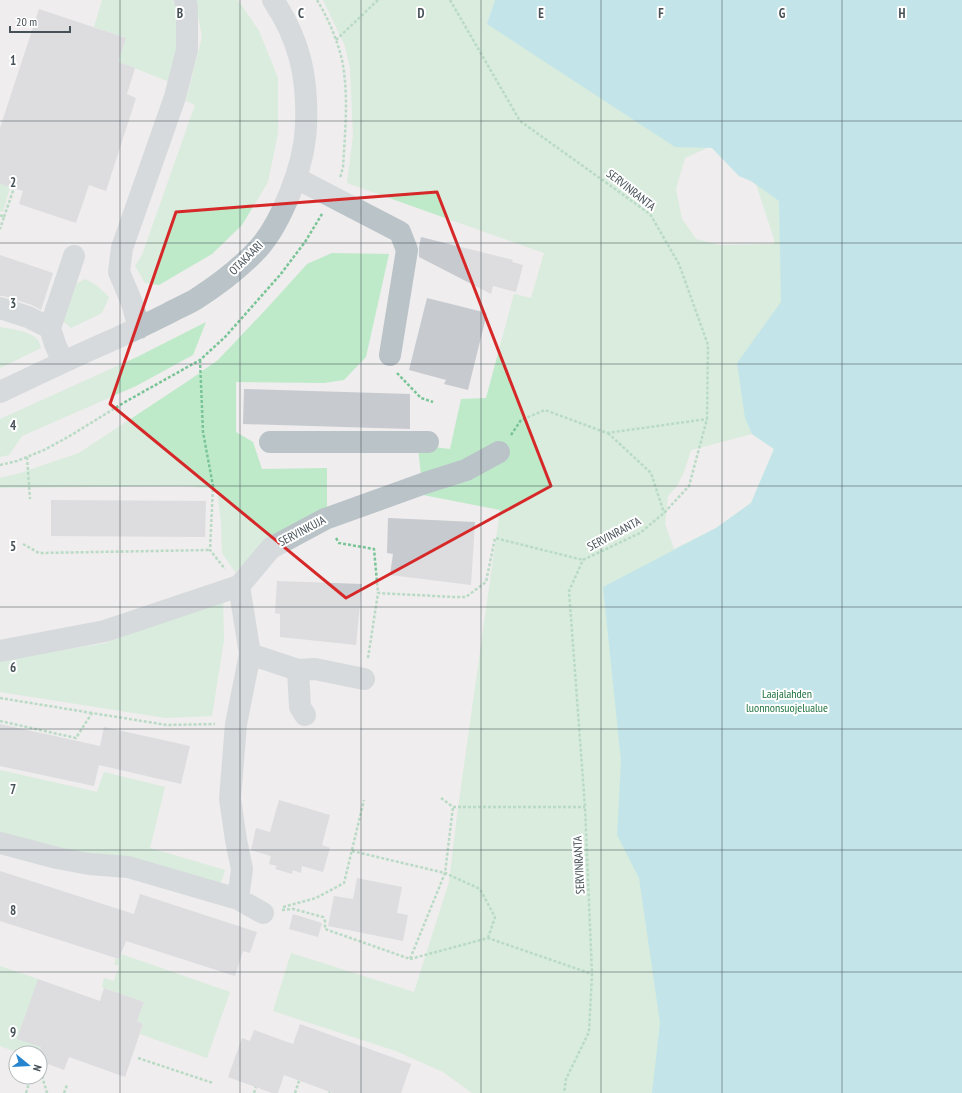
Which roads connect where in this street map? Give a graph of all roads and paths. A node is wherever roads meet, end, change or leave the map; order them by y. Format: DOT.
graph roads {
  1 [pos="185,0"];
  2 [pos="273,0"];
  3 [pos="378,0"];
  4 [pos="450,0"];
  5 [pos="336,40"];
  6 [pos="296,178"];
  7 [pos="14,188"];
  8 [pos="0,216"];
  9 [pos="4,217"];
  10 [pos="0,229"];
  11 [pos="74,256"];
  12 [pos="0,308"];
  13 [pos="50,328"];
  14 [pos="139,328"];
  15 [pos="390,355"];
  16 [pos="200,360"];
  17 [pos="63,362"];
  18 [pos="0,392"];
  19 [pos="433,402"];
  20 [pos="707,419"];
  21 [pos="607,433"];
  22 [pos="270,442"];
  23 [pos="428,442"];
  24 [pos="499,452"];
  25 [pos="27,457"];
  26 [pos="30,498"];
  27 [pos="664,512"];
  28 [pos="339,543"];
  29 [pos="23,544"];
  30 [pos="210,550"];
  31 [pos="583,560"];
  32 [pos="239,586"];
  33 [pos="378,593"];
  34 [pos="0,651"];
  35 [pos="250,654"];
  36 [pos="298,670"];
  37 [pos="364,679"];
  38 [pos="0,698"];
  39 [pos="92,713"];
  40 [pos="305,715"];
  41 [pos="0,721"];
  42 [pos="236,724"];
  43 [pos="441,798"];
  44 [pos="364,800"];
  45 [pos="453,807"];
  46 [pos="585,807"];
  47 [pos="0,843"];
  48 [pos="352,851"];
  49 [pos="445,873"];
  50 [pos="238,899"];
  51 [pos="263,913"];
  52 [pos="488,938"];
  53 [pos="410,959"];
  54 [pos="592,974"];
  55 [pos="138,1058"];
  56 [pos="299,1081"];
  57 [pos="212,1083"];
  58 [pos="67,1085"];
  59 [pos="256,1087"];
  60 [pos="64,1093"];
  61 [pos="254,1093"];
  62 [pos="295,1093"];
  63 [pos="564,1093"];
  1 -- 14 [label="street"];
  2 -- 6 [label="street, OTAKAARI"];
  3 -- 5 [label="path"];
  4 -- 20 [label="path, SERVINRANTA"];
  6 -- 14 [label="street, OTAKAARI"];
  6 -- 15 [label="street"];
  7 -- 9 [label="path"];
  8 -- 9 [label="path"];
  9 -- 10 [label="path"];
  11 -- 13 [label="street"];
  12 -- 13 [label="street"];
  13 -- 17 [label="street"];
  14 -- 17 [label="street, OTAKAARI"];
  15 -- 19 [label="path"];
  16 -- 30 [label="path"];
  17 -- 18 [label="street, OTAKAARI"];
  20 -- 21 [label="path"];
  20 -- 27 [label="path, SERVINRANTA"];
  21 -- 24 [label="path"];
  21 -- 27 [label="path"];
  22 -- 23 [label="street"];
  24 -- 32 [label="street, SERVINKUJA"];
  25 -- 26 [label="path"];
  27 -- 31 [label="path, SERVINRANTA"];
  28 -- 33 [label="path"];
  29 -- 30 [label="path"];
  30 -- 32 [label="path"];
  31 -- 33 [label="path"];
  31 -- 46 [label="path, SERVINRANTA"];
  32 -- 34 [label="street"];
  32 -- 35 [label="street"];
  33 -- 37 [label="path"];
  35 -- 36 [label="street"];
  35 -- 42 [label="street"];
  36 -- 37 [label="street"];
  36 -- 40 [label="street"];
  38 -- 39 [label="path"];
  39 -- 41 [label="path"];
  39 -- 42 [label="path"];
  42 -- 50 [label="street"];
  43 -- 45 [label="path"];
  44 -- 48 [label="path"];
  45 -- 46 [label="path"];
  45 -- 49 [label="path"];
  46 -- 54 [label="path, SERVINRANTA"];
  47 -- 50 [label="street"];
  48 -- 49 [label="path"];
  48 -- 51 [label="path"];
  49 -- 52 [label="path"];
  49 -- 53 [label="path"];
  50 -- 51 [label="street"];
  51 -- 53 [label="path"];
  52 -- 53 [label="path"];
  52 -- 54 [label="path"];
  54 -- 63 [label="path, SERVINRANTA"];
  55 -- 57 [label="path"];
  56 -- 62 [label="path"];
  58 -- 60 [label="path"];
  59 -- 61 [label="path"];
}
